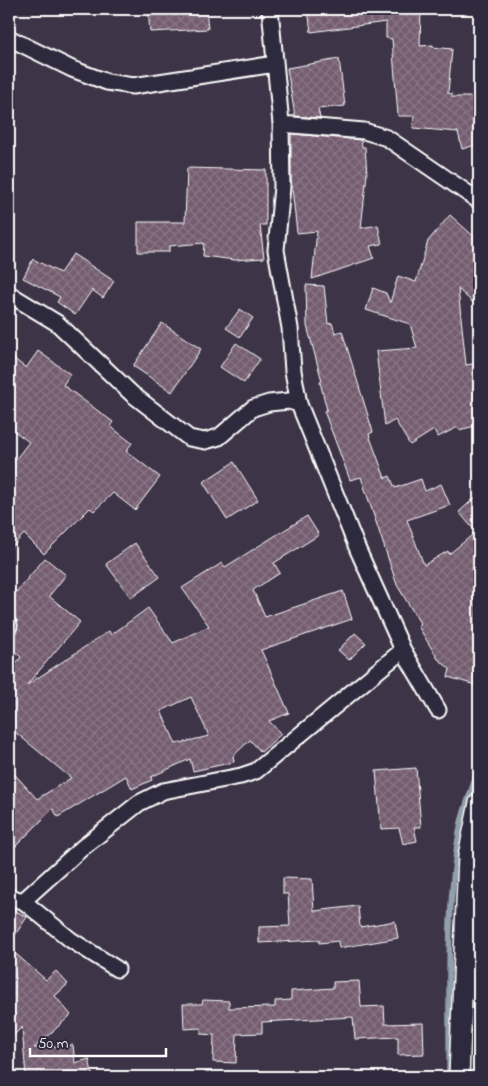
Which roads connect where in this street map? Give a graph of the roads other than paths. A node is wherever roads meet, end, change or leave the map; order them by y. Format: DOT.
graph roads {
  1 [pos="270,9"];
  2 [pos="9,38"];
  3 [pos="275,64"];
  4 [pos="281,124"];
  5 [pos="479,201"];
  6 [pos="11,299"];
  7 [pos="299,404"];
  8 [pos="403,650"];
  9 [pos="438,710"];
  10 [pos="479,803"];
  11 [pos="16,899"];
  12 [pos="117,969"];
  13 [pos="459,1077"];
  1 -- 3 [label="street"];
  2 -- 3 [label="street"];
  3 -- 4 [label="street"];
  4 -- 5 [label="street"];
  4 -- 7 [label="street"];
  6 -- 7 [label="street"];
  7 -- 8 [label="street"];
  8 -- 9 [label="street"];
  8 -- 11 [label="street"];
  10 -- 13 [label="street"];
  11 -- 12 [label="street"];
}
